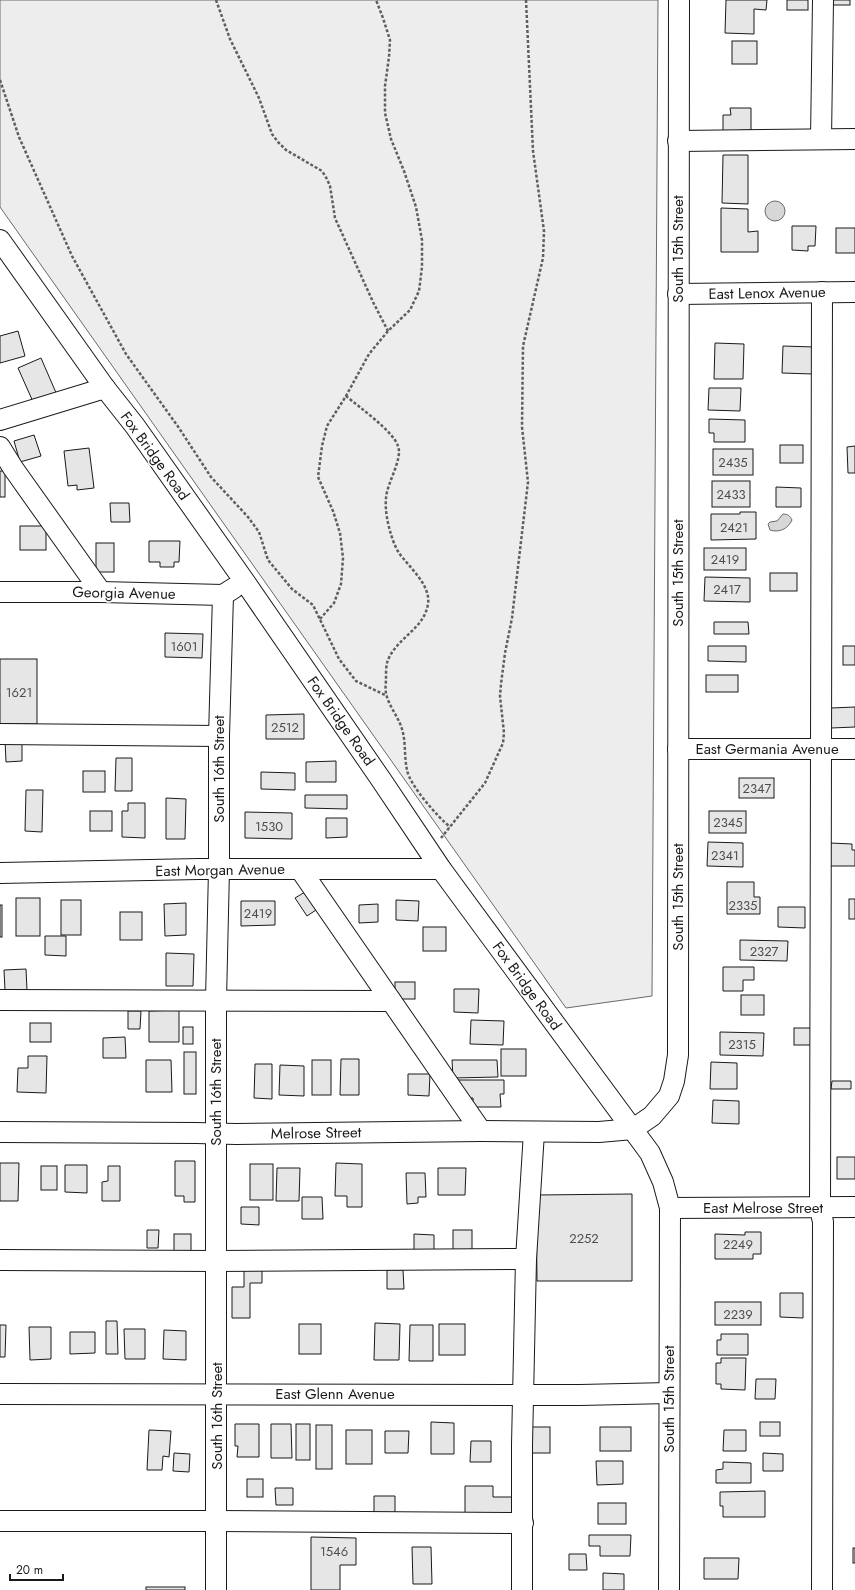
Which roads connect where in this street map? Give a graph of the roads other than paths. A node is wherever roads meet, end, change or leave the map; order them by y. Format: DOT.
graph roads {
  1 [pos="679,0"];
  2 [pos="822,0"];
  3 [pos="821,139"];
  4 [pos="855,139"];
  5 [pos="678,140"];
  6 [pos="0,240"];
  7 [pos="9,266"];
  8 [pos="822,292"];
  9 [pos="855,292"];
  10 [pos="678,294"];
  11 [pos="105,388"];
  12 [pos="0,420"];
  13 [pos="0,447"];
  14 [pos="245,582"];
  15 [pos="0,592"];
  16 [pos="101,592"];
  17 [pos="223,595"];
  18 [pos="0,734"];
  19 [pos="218,736"];
  20 [pos="678,749"];
  21 [pos="822,749"];
  22 [pos="855,749"];
  23 [pos="435,861"];
  24 [pos="300,869"];
  25 [pos="219,870"];
  26 [pos="0,872"];
  27 [pos="0,1000"];
  28 [pos="216,1000"];
  29 [pos="391,1001"];
  30 [pos="633,1128"];
  31 [pos="481,1131"];
  32 [pos="0,1132"];
  33 [pos="534,1132"];
  34 [pos="216,1134"];
  35 [pos="855,1207"];
  36 [pos="670,1208"];
  37 [pos="820,1208"];
  38 [pos="526,1259"];
  39 [pos="0,1260"];
  40 [pos="216,1261"];
  41 [pos="670,1393"];
  42 [pos="0,1394"];
  43 [pos="217,1394"];
  44 [pos="522,1394"];
  45 [pos="0,1521"];
  46 [pos="216,1521"];
  47 [pos="523,1523"];
  48 [pos="216,1590"];
  49 [pos="522,1590"];
  50 [pos="669,1590"];
  51 [pos="822,1590"];
  1 -- 5 [label="street, South 15th Street"];
  2 -- 3 [label="street"];
  3 -- 4 [label="street"];
  3 -- 5 [label="street"];
  5 -- 10 [label="street, South 15th Street"];
  6 -- 7 [label="street, Fox Bridge Road"];
  7 -- 11 [label="street, Fox Bridge Road"];
  8 -- 9 [label="street, East Lenox Avenue"];
  8 -- 10 [label="street, East Lenox Avenue"];
  8 -- 21 [label="street"];
  10 -- 20 [label="street, South 15th Street"];
  11 -- 12 [label="street"];
  11 -- 14 [label="street, Fox Bridge Road"];
  13 -- 16 [label="street"];
  14 -- 17 [label="street"];
  14 -- 23 [label="street, Fox Bridge Road"];
  15 -- 16 [label="street, Georgia Avenue"];
  16 -- 17 [label="street, Georgia Avenue"];
  17 -- 19 [label="street, South 16th Street"];
  18 -- 19 [label="street"];
  19 -- 25 [label="street, South 16th Street"];
  20 -- 21 [label="street, East Germania Avenue"];
  20 -- 30 [label="street, South 15th Street"];
  21 -- 22 [label="street, East Germania Avenue"];
  21 -- 37 [label="street"];
  23 -- 24 [label="street, East Morgan Avenue"];
  23 -- 30 [label="street, Fox Bridge Road"];
  24 -- 25 [label="street, East Morgan Avenue"];
  24 -- 29 [label="street"];
  25 -- 26 [label="street, East Morgan Avenue"];
  25 -- 28 [label="street, South 16th Street"];
  27 -- 28 [label="street"];
  28 -- 29 [label="street"];
  28 -- 34 [label="street, South 16th Street"];
  29 -- 31 [label="street"];
  30 -- 33 [label="street, Melrose Street"];
  30 -- 36 [label="street, Fox Bridge Road"];
  31 -- 33 [label="street, Melrose Street"];
  31 -- 34 [label="street, Melrose Street"];
  32 -- 34 [label="street, Melrose Street"];
  33 -- 38 [label="street"];
  34 -- 40 [label="street, South 16th Street"];
  35 -- 37 [label="street, East Melrose Street"];
  36 -- 37 [label="street, East Melrose Street"];
  36 -- 41 [label="street, South 15th Street"];
  37 -- 51 [label="street"];
  38 -- 40 [label="street"];
  38 -- 44 [label="street"];
  39 -- 40 [label="street"];
  40 -- 43 [label="street, South 16th Street"];
  41 -- 44 [label="street, East Glenn Avenue"];
  41 -- 50 [label="street, South 15th Street"];
  42 -- 43 [label="street, East Glenn Avenue"];
  43 -- 44 [label="street, East Glenn Avenue"];
  43 -- 46 [label="street, South 16th Street"];
  44 -- 47 [label="street"];
  45 -- 46 [label="street"];
  46 -- 47 [label="street"];
  46 -- 48 [label="street, South 16th Street"];
  47 -- 49 [label="street"];
}
